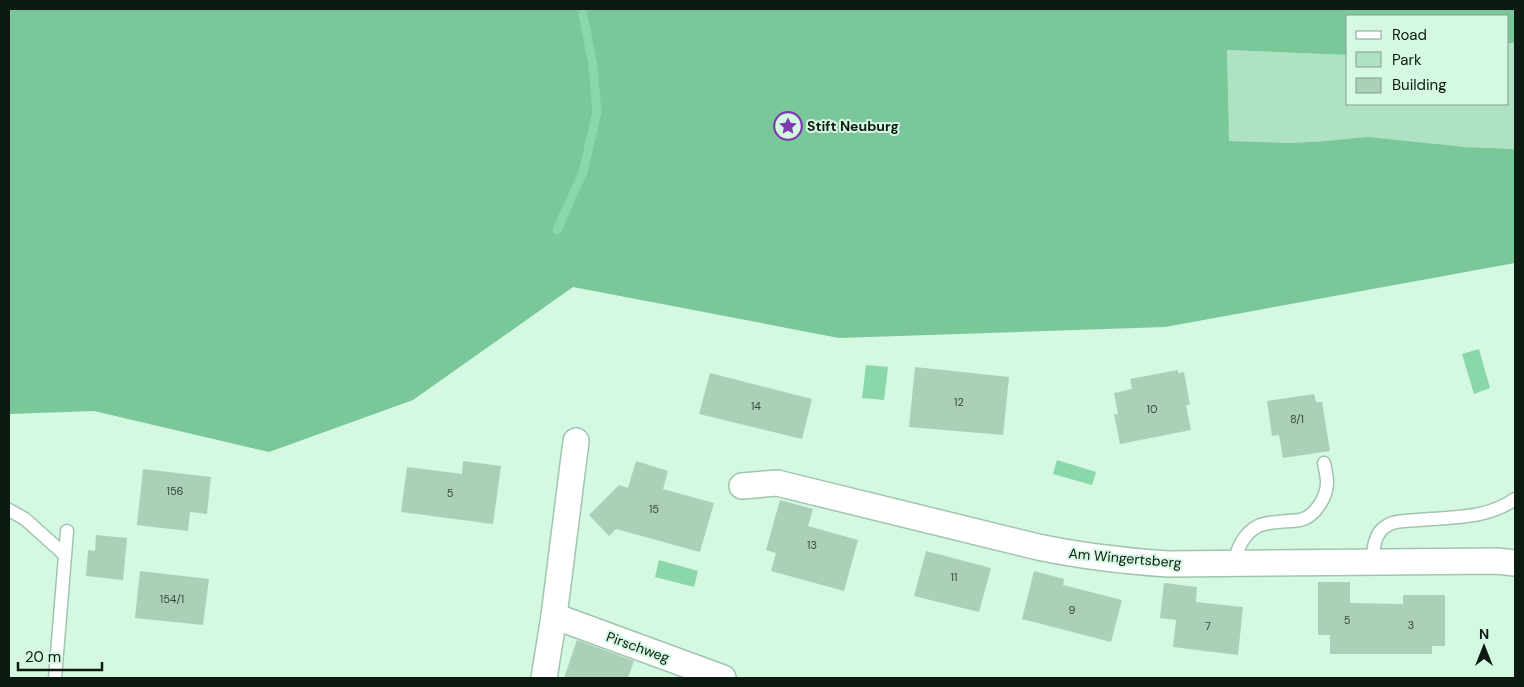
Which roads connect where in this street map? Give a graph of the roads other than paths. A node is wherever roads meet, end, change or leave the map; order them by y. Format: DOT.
graph roads {
  1 [pos="576,441"];
  2 [pos="1324,463"];
  3 [pos="742,486"];
  4 [pos="1515,499"];
  5 [pos="9,510"];
  6 [pos="67,530"];
  7 [pos="65,555"];
  8 [pos="1373,562"];
  9 [pos="1515,563"];
  10 [pos="1234,564"];
  11 [pos="554,616"];
  12 [pos="55,678"];
  13 [pos="544,678"];
  14 [pos="723,678"];
  1 -- 11 [label="street"];
  2 -- 10 [label="lane"];
  3 -- 10 [label="street, Am Wingertsberg"];
  4 -- 8 [label="lane"];
  5 -- 7 [label="lane"];
  6 -- 7 [label="lane"];
  7 -- 12 [label="lane"];
  8 -- 9 [label="street, Am Wingertsberg"];
  8 -- 10 [label="street, Am Wingertsberg"];
  11 -- 13 [label="street"];
  11 -- 14 [label="street, Pirschweg"];
}
